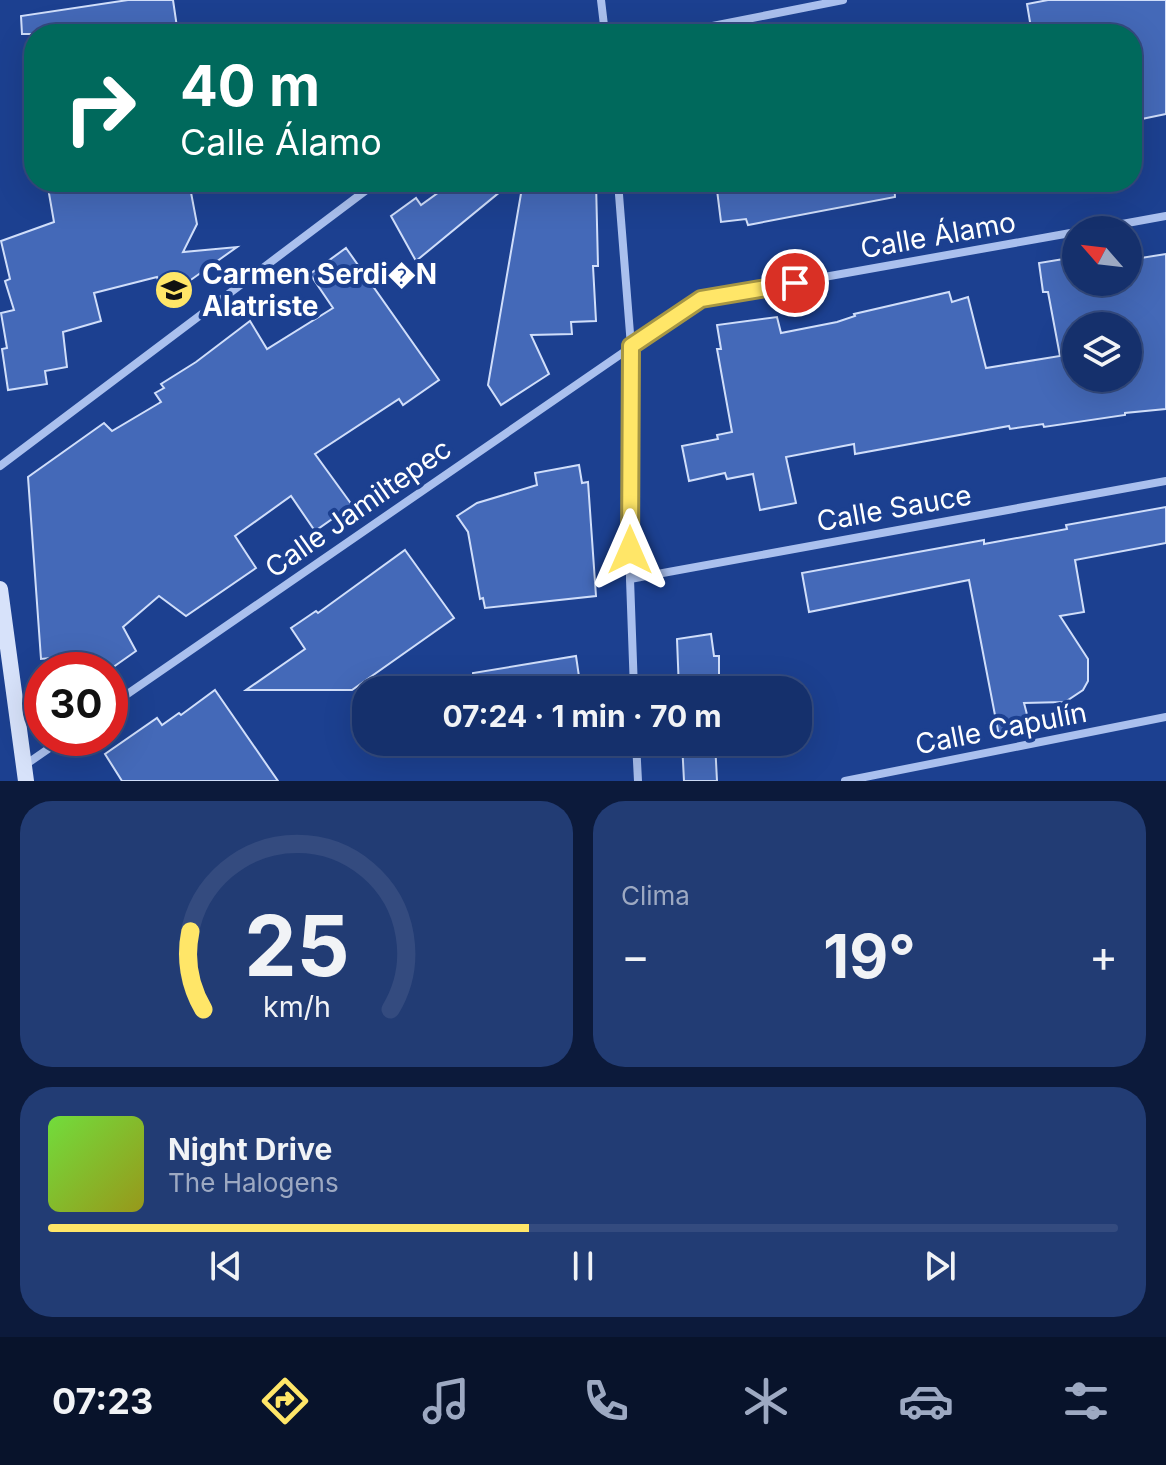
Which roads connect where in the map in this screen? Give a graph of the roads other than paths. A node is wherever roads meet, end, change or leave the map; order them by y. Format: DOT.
graph roads {
  1 [pos="601,0"];
  2 [pos="843,0"];
  3 [pos="604,24"];
  4 [pos="722,24"];
  5 [pos="364,192"];
  6 [pos="619,192"];
  7 [pos="1166,216"];
  8 [pos="1142,220"];
  9 [pos="1062,235"];
  10 [pos="631,346"];
  11 [pos="0,466"];
  12 [pos="1166,481"];
  13 [pos="630,579"];
  14 [pos="0,589"];
  15 [pos="633,676"];
  16 [pos="128,694"];
  17 [pos="1166,717"];
  18 [pos="44,756"];
  19 [pos="637,756"];
  20 [pos="25,773"];
  21 [pos="638,781"];
  22 [pos="845,781"];
  1 -- 3 [label="street"];
  2 -- 4 [label="street"];
  5 -- 11 [label="street"];
  6 -- 10 [label="street"];
  7 -- 8 [label="street"];
  9 -- 10 [label="street, Calle Álamo"];
  10 -- 13 [label="street"];
  10 -- 16 [label="street, Calle Jamiltepec"];
  12 -- 13 [label="street, Calle Sauce"];
  13 -- 15 [label="street"];
  14 -- 20 [label="street"];
  17 -- 22 [label="street, Calle Capulín"];
  18 -- 20 [label="street"];
  19 -- 21 [label="street"];
}
